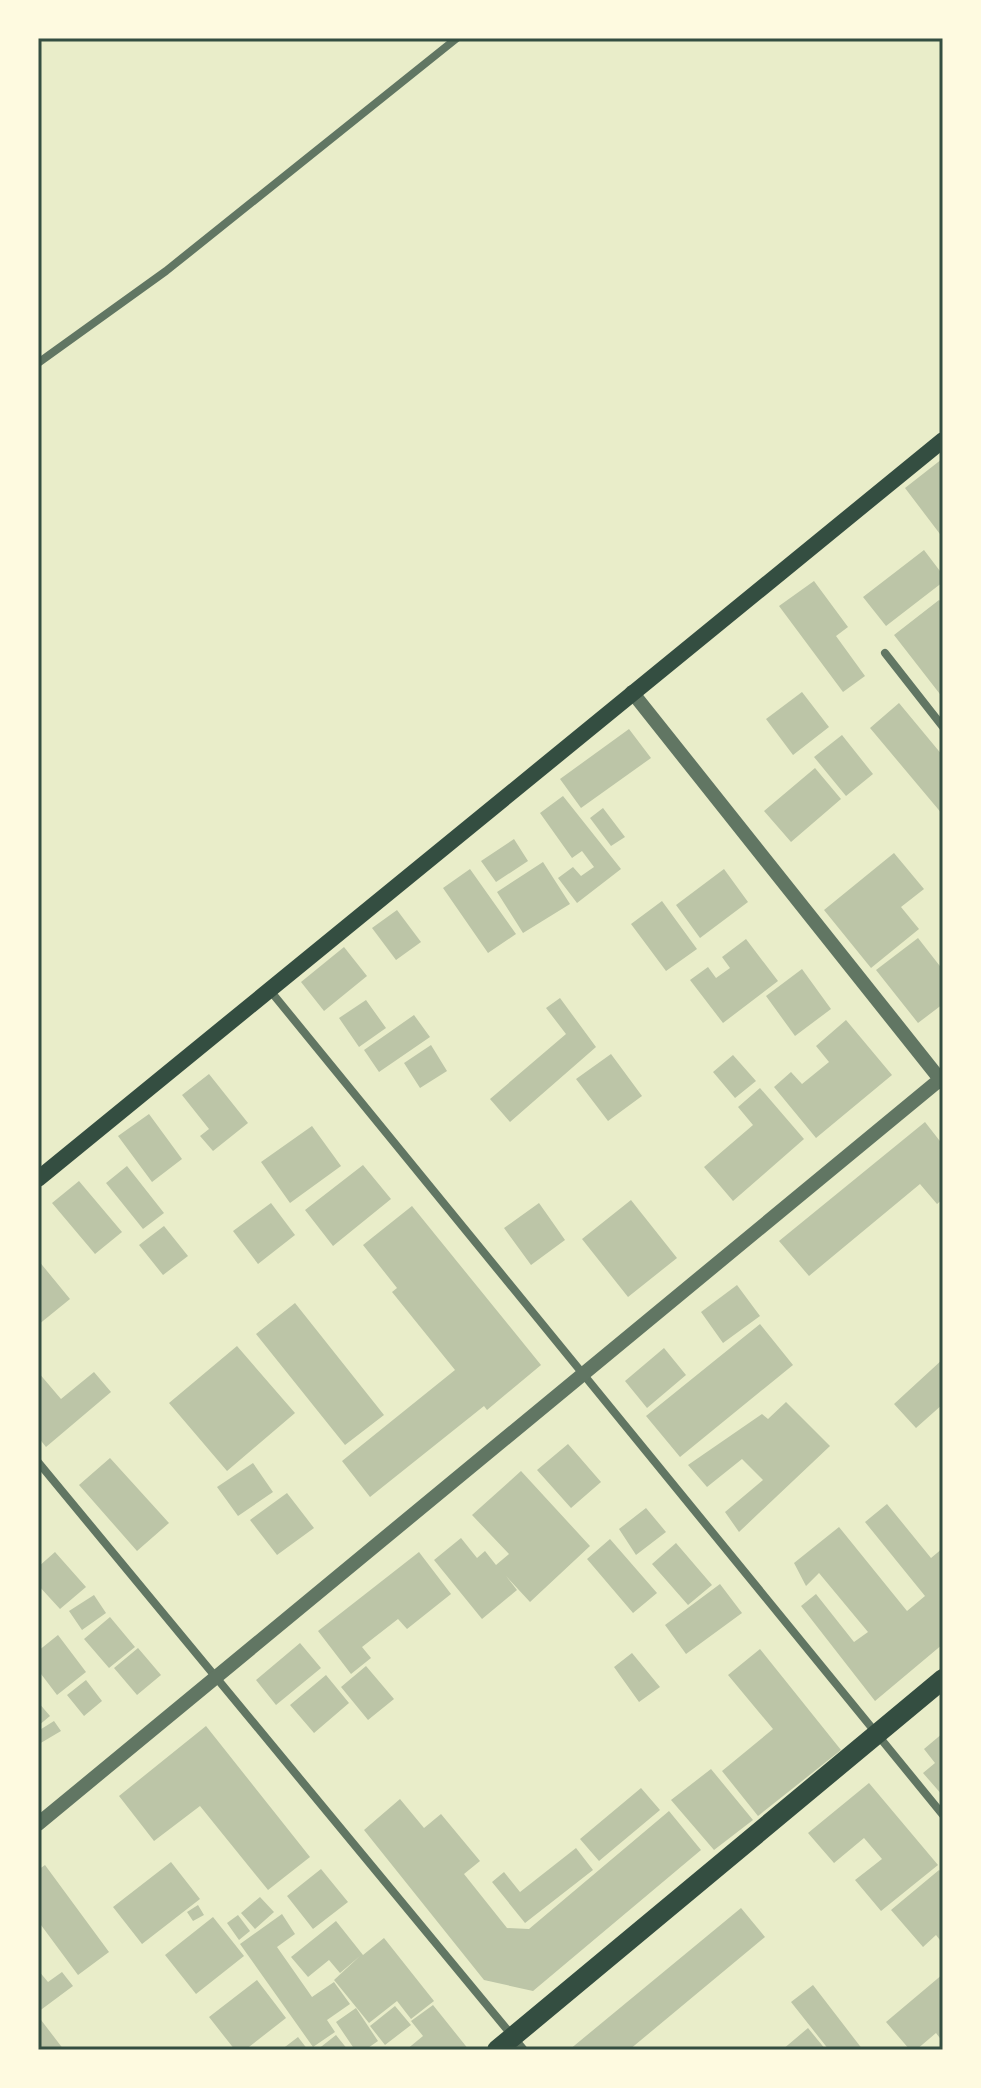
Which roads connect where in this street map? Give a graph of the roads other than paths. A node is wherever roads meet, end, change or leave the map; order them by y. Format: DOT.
graph roads {
  1 [pos="457,38"];
  2 [pos="38,363"];
  3 [pos="943,440"];
  4 [pos="885,653"];
  5 [pos="632,692"];
  6 [pos="943,727"];
  7 [pos="268,988"];
  8 [pos="942,1080"];
  9 [pos="38,1179"];
  10 [pos="583,1374"];
  11 [pos="38,1462"];
  12 [pos="217,1676"];
  13 [pos="943,1679"];
  14 [pos="877,1734"];
  15 [pos="943,1815"];
  16 [pos="38,1824"];
  17 [pos="512,2046"];
  1 -- 2 [label="street"];
  3 -- 5 [label="main road"];
  4 -- 6 [label="street"];
  5 -- 7 [label="main road"];
  5 -- 8 [label="street"];
  7 -- 9 [label="main road"];
  7 -- 10 [label="street"];
  8 -- 10 [label="street"];
  10 -- 12 [label="street"];
  10 -- 14 [label="street"];
  11 -- 12 [label="street"];
  12 -- 16 [label="street"];
  12 -- 17 [label="street"];
  13 -- 14 [label="main road"];
  14 -- 15 [label="street"];
  14 -- 17 [label="main road"];
}
